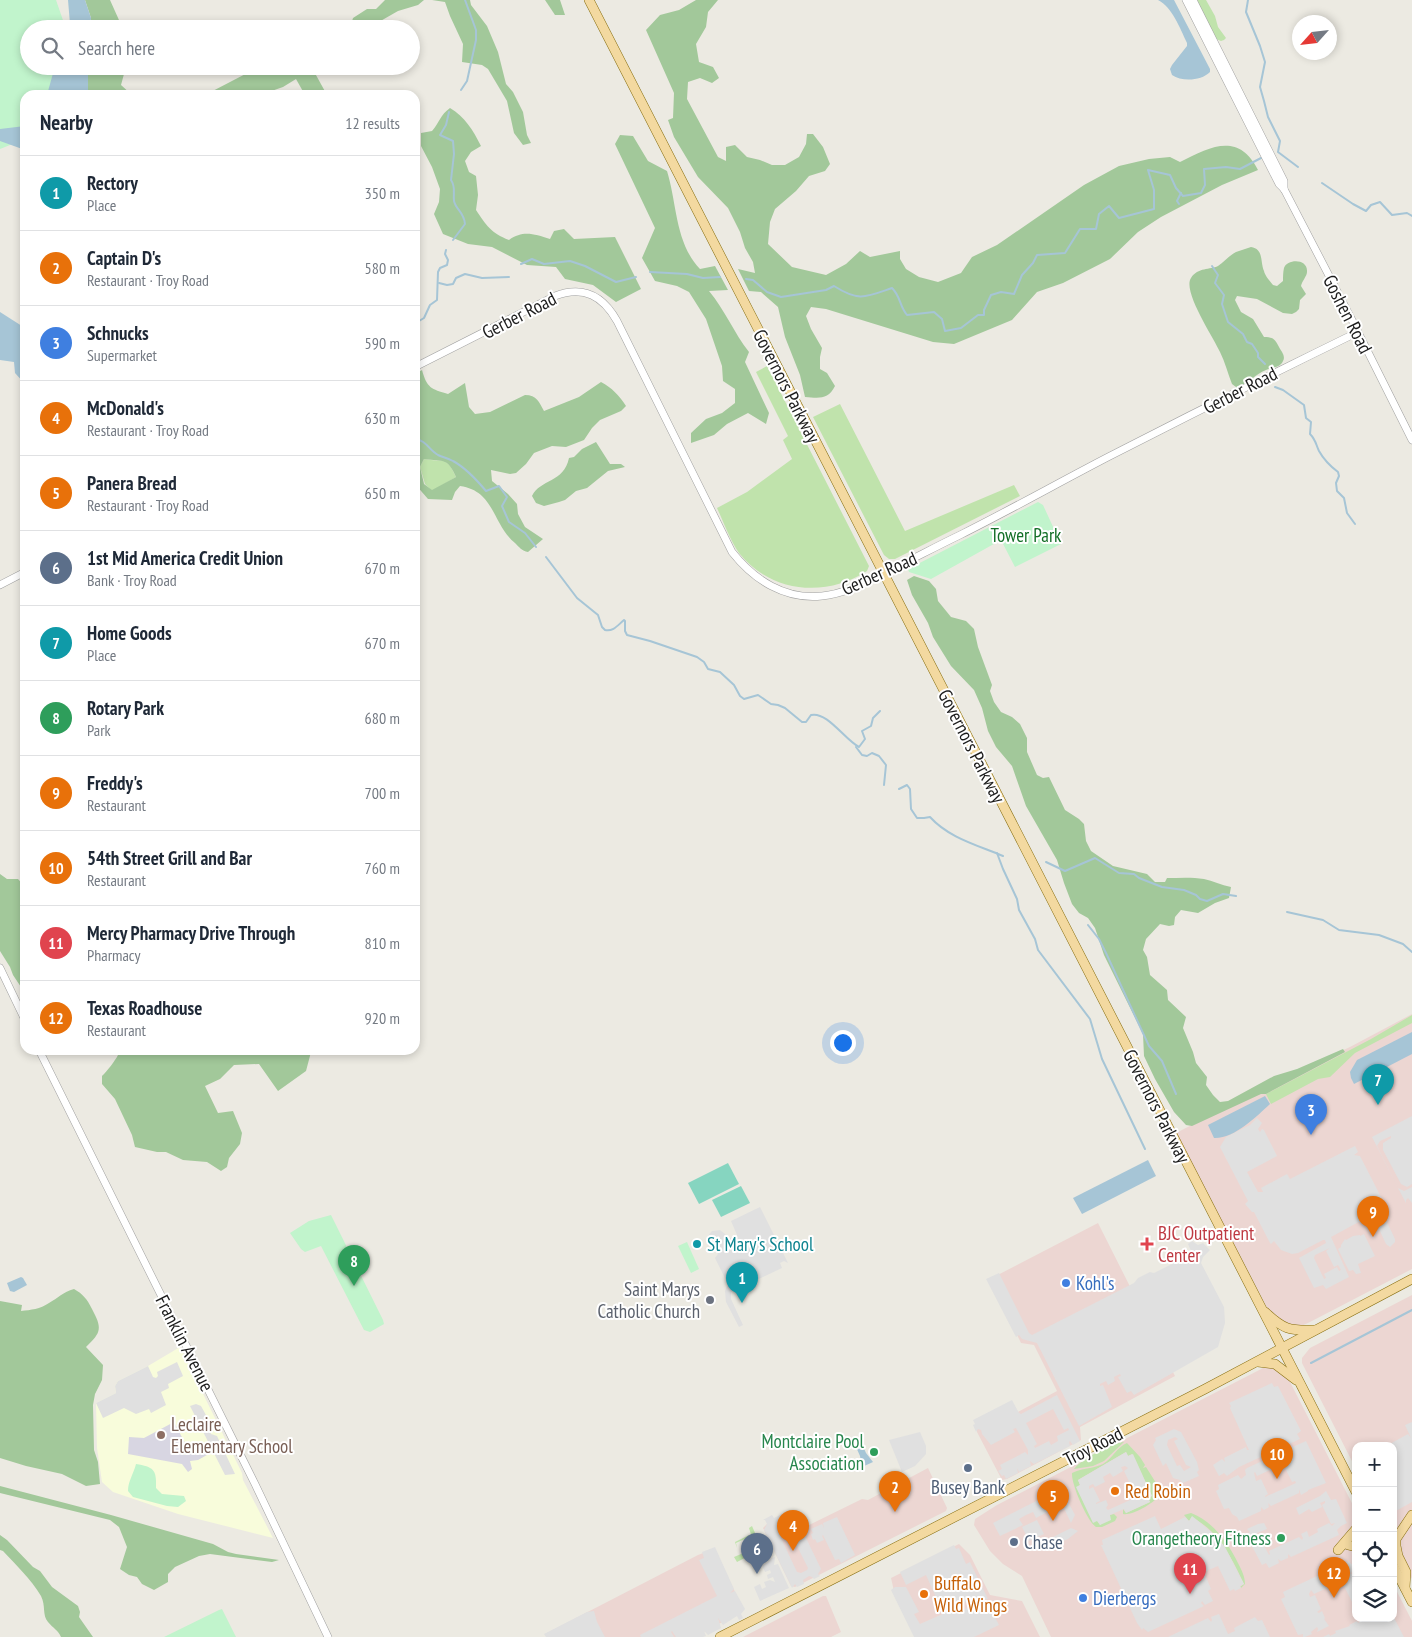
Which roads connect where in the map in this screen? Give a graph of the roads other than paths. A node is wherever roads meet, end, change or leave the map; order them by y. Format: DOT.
graph roads {
  1 [pos="589,0"];
  2 [pos="1186,0"];
  3 [pos="1193,0"];
  4 [pos="1284,188"];
  5 [pos="1358,332"];
  6 [pos="420,364"];
  7 [pos="1412,440"];
  8 [pos="883,573"];
  9 [pos="20,575"];
  10 [pos="0,585"];
  11 [pos="0,968"];
  12 [pos="20,1010"];
  13 [pos="42,1055"];
  14 [pos="1412,1279"];
  15 [pos="1261,1308"];
  16 [pos="1316,1330"];
  17 [pos="1282,1348"];
  18 [pos="1255,1362"];
  19 [pos="1300,1383"];
  20 [pos="1353,1487"];
  21 [pos="1412,1515"];
  22 [pos="1353,1532"];
  23 [pos="1338,1550"];
  24 [pos="1397,1573"];
  25 [pos="1405,1588"];
  26 [pos="1412,1602"];
  27 [pos="328,1637"];
  28 [pos="720,1637"];
  1 -- 8 [label="main road, Governors Parkway"];
  2 -- 4 [label="street, Goshen Road"];
  3 -- 4 [label="street, Goshen Road"];
  4 -- 5 [label="street, Goshen Road"];
  5 -- 7 [label="street, Goshen Road"];
  5 -- 8 [label="street, Gerber Road"];
  6 -- 8 [label="street, Gerber Road"];
  8 -- 15 [label="main road, Governors Parkway"];
  9 -- 10 [label="street"];
  11 -- 12 [label="street"];
  13 -- 27 [label="street, Franklin Avenue"];
  14 -- 16 [label="main road, Troy Road"];
  15 -- 16 [label="main road"];
  15 -- 17 [label="main road, Governors Parkway"];
  16 -- 17 [label="main road, Troy Road"];
  17 -- 18 [label="main road, Troy Road"];
  17 -- 19 [label="main road, Governors Parkway"];
  18 -- 19 [label="main road"];
  18 -- 28 [label="main road, Troy Road"];
  19 -- 20 [label="main road, Governors Parkway"];
  21 -- 25 [label="main road"];
  22 -- 23 [label="main road"];
  24 -- 25 [label="main road"];
  25 -- 26 [label="main road"];
}
